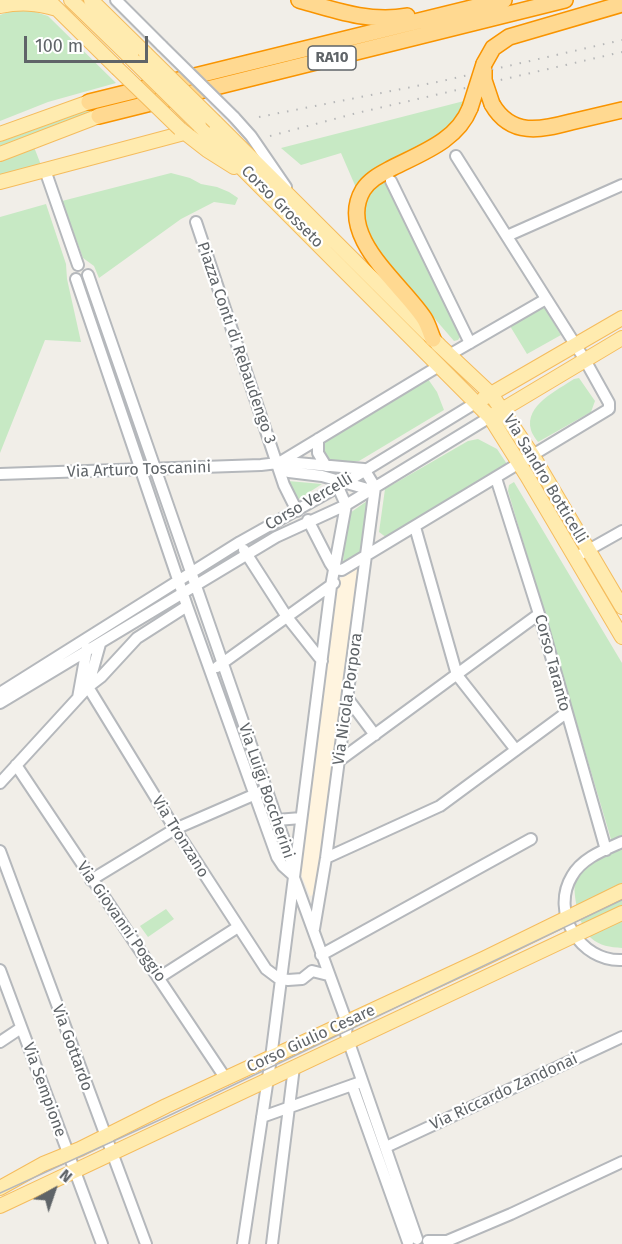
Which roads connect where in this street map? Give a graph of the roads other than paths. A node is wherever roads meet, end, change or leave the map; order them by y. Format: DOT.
graph roads {
  1 [pos="71,0"];
  2 [pos="91,0"];
  3 [pos="116,0"];
  4 [pos="299,0"];
  5 [pos="483,0"];
  6 [pos="504,0"];
  7 [pos="566,0"];
  8 [pos="622,3"];
  9 [pos="53,4"];
  10 [pos="0,6"];
  11 [pos="484,64"];
  12 [pos="89,102"];
  13 [pos="622,111"];
  14 [pos="99,116"];
  15 [pos="182,131"];
  16 [pos="0,134"];
  17 [pos="0,154"];
  18 [pos="456,156"];
  19 [pos="45,170"];
  20 [pos="391,181"];
  21 [pos="0,182"];
  22 [pos="260,185"];
  23 [pos="622,185"];
  24 [pos="298,204"];
  25 [pos="196,222"];
  26 [pos="507,236"];
  27 [pos="78,265"];
  28 [pos="88,275"];
  29 [pos="76,279"];
  30 [pos="546,299"];
  31 [pos="622,318"];
  32 [pos="622,338"];
  33 [pos="433,339"];
  34 [pos="470,343"];
  35 [pos="575,345"];
  36 [pos="449,355"];
  37 [pos="585,360"];
  38 [pos="438,366"];
  39 [pos="491,394"];
  40 [pos="477,402"];
  41 [pos="502,409"];
  42 [pos="490,417"];
  43 [pos="318,439"];
  44 [pos="533,456"];
  45 [pos="277,464"];
  46 [pos="519,464"];
  47 [pos="326,466"];
  48 [pos="155,469"];
  49 [pos="364,469"];
  50 [pos="140,470"];
  51 [pos="0,474"];
  52 [pos="496,478"];
  53 [pos="342,484"];
  54 [pos="373,488"];
  55 [pos="346,505"];
  56 [pos="297,511"];
  57 [pos="308,520"];
  58 [pos="415,527"];
  59 [pos="622,531"];
  60 [pos="240,542"];
  61 [pos="588,550"];
  62 [pos="246,554"];
  63 [pos="367,555"];
  64 [pos="575,557"];
  65 [pos="338,570"];
  66 [pos="192,572"];
  67 [pos="178,582"];
  68 [pos="197,584"];
  69 [pos="332,586"];
  70 [pos="182,593"];
  71 [pos="187,606"];
  72 [pos="622,607"];
  73 [pos="539,614"];
  74 [pos="288,617"];
  75 [pos="622,637"];
  76 [pos="100,644"];
  77 [pos="87,646"];
  78 [pos="322,661"];
  79 [pos="222,664"];
  80 [pos="210,672"];
  81 [pos="457,675"];
  82 [pos="88,687"];
  83 [pos="0,693"];
  84 [pos="78,698"];
  85 [pos="348,699"];
  86 [pos="0,704"];
  87 [pos="566,713"];
  88 [pos="375,735"];
  89 [pos="516,750"];
  90 [pos="340,760"];
  91 [pos="16,765"];
  92 [pos="0,783"];
  93 [pos="266,789"];
  94 [pos="254,794"];
  95 [pos="301,818"];
  96 [pos="277,820"];
  97 [pos="175,829"];
  98 [pos="531,839"];
  99 [pos="622,842"];
  100 [pos="606,850"];
  101 [pos="0,851"];
  102 [pos="326,858"];
  103 [pos="293,875"];
  104 [pos="92,880"];
  105 [pos="622,891"];
  106 [pos="622,913"];
  107 [pos="566,917"];
  108 [pos="238,927"];
  109 [pos="313,932"];
  110 [pos="574,935"];
  111 [pos="321,955"];
  112 [pos="622,960"];
  113 [pos="0,970"];
  114 [pos="328,975"];
  115 [pos="160,977"];
  116 [pos="280,980"];
  117 [pos="347,1023"];
  118 [pos="21,1028"];
  119 [pos="622,1037"];
  120 [pos="0,1042"];
  121 [pos="349,1042"];
  122 [pos="271,1058"];
  123 [pos="294,1067"];
  124 [pos="226,1079"];
  125 [pos="267,1079"];
  126 [pos="358,1083"];
  127 [pos="289,1108"];
  128 [pos="262,1117"];
  129 [pos="105,1137"];
  130 [pos="386,1147"];
  131 [pos="111,1153"];
  132 [pos="68,1155"];
  133 [pos="622,1162"];
  134 [pos="74,1172"];
  135 [pos="0,1188"];
  136 [pos="0,1206"];
  137 [pos="418,1242"];
  138 [pos="102,1244"];
  139 [pos="146,1244"];
  140 [pos="243,1244"];
  141 [pos="272,1244"];
  1 -- 22 [label="main road, Corso Grosseto, bridge"];
  2 -- 24 [label="main road, Corso Grosseto, bridge"];
  3 -- 24 [label="street, Corso Grosseto, bridge"];
  4 -- 5 [label="highway"];
  6 -- 12 [label="highway, RA10"];
  7 -- 14 [label="highway, RA10"];
  8 -- 11 [label="highway"];
  9 -- 10 [label="main road"];
  9 -- 15 [label="main road, bridge"];
  11 -- 13 [label="highway, bridge"];
  11 -- 33 [label="highway, bridge"];
  12 -- 16 [label="main road"];
  14 -- 17 [label="main road"];
  15 -- 19 [label="main road"];
  15 -- 22 [label="main road"];
  18 -- 26 [label="street"];
  19 -- 21 [label="main road"];
  19 -- 27 [label="street"];
  20 -- 34 [label="street"];
  22 -- 38 [label="main road, Corso Grosseto"];
  23 -- 26 [label="street"];
  24 -- 33 [label="main road, Corso Grosseto"];
  25 -- 45 [label="street, Piazza Conti di Rebaudengo 3"];
  26 -- 30 [label="street"];
  27 -- 28 [label="street"];
  27 -- 29 [label="street"];
  28 -- 29 [label="street"];
  28 -- 48 [label="street, Via Luigi Boccherini"];
  29 -- 50 [label="street, Via Luigi Boccherini"];
  30 -- 34 [label="street"];
  30 -- 35 [label="street"];
  31 -- 35 [label="main road, Corso Vercelli"];
  32 -- 37 [label="main road, Corso Vercelli"];
  33 -- 36 [label="main road, Corso Grosseto"];
  34 -- 36 [label="street"];
  35 -- 37 [label="street"];
  35 -- 39 [label="main road, Corso Vercelli"];
  36 -- 39 [label="main road, Corso Grosseto"];
  37 -- 41 [label="main road, Corso Vercelli"];
  37 -- 44 [label="street"];
  38 -- 40 [label="main road, Corso Grosseto"];
  38 -- 43 [label="street"];
  39 -- 40 [label="main road, Corso Vercelli"];
  39 -- 41 [label="main road, Corso Grosseto"];
  40 -- 42 [label="main road, Corso Grosseto"];
  40 -- 49 [label="street, Corso Vercelli"];
  41 -- 42 [label="main road, Corso Vercelli"];
  41 -- 44 [label="main road, Via Sandro Botticelli"];
  42 -- 46 [label="main road, Via Sandro Botticelli"];
  42 -- 54 [label="street, Corso Vercelli"];
  43 -- 45 [label="street"];
  43 -- 47 [label="street"];
  44 -- 46 [label="street"];
  44 -- 61 [label="main road, Via Sandro Botticelli"];
  45 -- 47 [label="street, Via Arturo Toscanini"];
  45 -- 48 [label="street, Via Arturo Toscanini"];
  45 -- 53 [label="street, Via Arturo Toscanini"];
  45 -- 56 [label="street, Piazza Conti di Rebaudengo 3"];
  46 -- 52 [label="street"];
  46 -- 64 [label="main road, Via Sandro Botticelli"];
  47 -- 49 [label="street, Via Arturo Toscanini"];
  48 -- 50 [label="street, Via Arturo Toscanini"];
  48 -- 66 [label="street, Via Luigi Boccherini"];
  49 -- 53 [label="street, Corso Vercelli"];
  49 -- 54 [label="street"];
  50 -- 51 [label="street, Via Arturo Toscanini"];
  50 -- 67 [label="street, Via Luigi Boccherini"];
  52 -- 58 [label="street"];
  52 -- 73 [label="street, Corso Taranto"];
  53 -- 54 [label="street, Via Arturo Toscanini"];
  53 -- 55 [label="street"];
  53 -- 56 [label="street, Corso Vercelli"];
  54 -- 55 [label="street, Corso Vercelli"];
  54 -- 63 [label="street, Via Nicola Porpora"];
  55 -- 57 [label="street, Corso Vercelli"];
  55 -- 65 [label="street, Via Nicola Porpora"];
  56 -- 60 [label="street, Corso Vercelli"];
  57 -- 62 [label="street, Corso Vercelli"];
  57 -- 65 [label="street"];
  58 -- 63 [label="street"];
  58 -- 81 [label="street"];
  59 -- 61 [label="street, Via Sandro Botticelli"];
  60 -- 62 [label="street"];
  60 -- 66 [label="street, Corso Vercelli"];
  61 -- 64 [label="street, Via Sandro Botticelli"];
  61 -- 72 [label="main road, Via Sandro Botticelli"];
  62 -- 68 [label="street, Corso Vercelli"];
  62 -- 74 [label="street"];
  63 -- 65 [label="street"];
  63 -- 85 [label="street, Via Nicola Porpora"];
  64 -- 75 [label="main road, Via Sandro Botticelli"];
  65 -- 69 [label="street, Via Nicola Porpora"];
  66 -- 67 [label="street, Corso Vercelli"];
  66 -- 68 [label="street, Via Luigi Boccherini"];
  67 -- 70 [label="street, Via Luigi Boccherini"];
  67 -- 77 [label="street, Corso Vercelli"];
  68 -- 70 [label="street, Corso Vercelli"];
  68 -- 79 [label="street, Via Luigi Boccherini"];
  69 -- 74 [label="street"];
  69 -- 78 [label="street, Via Nicola Porpora"];
  70 -- 71 [label="street, Via Luigi Boccherini"];
  70 -- 76 [label="street, Corso Vercelli"];
  71 -- 80 [label="street, Via Luigi Boccherini"];
  71 -- 82 [label="street"];
  73 -- 81 [label="street"];
  73 -- 87 [label="street, Corso Taranto"];
  74 -- 78 [label="street"];
  74 -- 79 [label="street"];
  76 -- 77 [label="street, Corso Vercelli"];
  76 -- 82 [label="street"];
  77 -- 83 [label="street, Corso Vercelli"];
  77 -- 84 [label="street"];
  77 -- 86 [label="street, Corso Vercelli"];
  78 -- 95 [label="street, Via Nicola Porpora"];
  79 -- 80 [label="street"];
  79 -- 93 [label="street, Via Luigi Boccherini"];
  80 -- 94 [label="street, Via Luigi Boccherini"];
  81 -- 88 [label="street"];
  81 -- 89 [label="street"];
  82 -- 84 [label="street"];
  82 -- 97 [label="street, Via Tronzano"];
  84 -- 91 [label="street"];
  85 -- 88 [label="street"];
  85 -- 90 [label="street, Via Nicola Porpora"];
  87 -- 89 [label="street"];
  87 -- 100 [label="street, Corso Taranto"];
  88 -- 90 [label="street"];
  89 -- 102 [label="street"];
  90 -- 102 [label="street, Via Nicola Porpora"];
  91 -- 92 [label="street"];
  91 -- 104 [label="street, Via Giovanni Poggio"];
  93 -- 94 [label="street"];
  93 -- 96 [label="street, Via Luigi Boccherini"];
  94 -- 97 [label="street"];
  94 -- 103 [label="street, Via Luigi Boccherini"];
  95 -- 96 [label="street"];
  95 -- 103 [label="street, Via Nicola Porpora"];
  96 -- 103 [label="street, Via Luigi Boccherini"];
  97 -- 104 [label="street"];
  97 -- 108 [label="street, Via Tronzano"];
  98 -- 111 [label="street"];
  99 -- 100 [label="street"];
  100 -- 107 [label="street"];
  101 -- 129 [label="street, Via Gottardo"];
  102 -- 109 [label="street, Via Nicola Porpora"];
  103 -- 109 [label="street, Via Nicola Porpora"];
  103 -- 116 [label="street, Via Nicola Porpora"];
  104 -- 115 [label="street, Via Giovanni Poggio"];
  105 -- 107 [label="main road, Corso Giulio Cesare"];
  106 -- 110 [label="main road, Corso Giulio Cesare"];
  107 -- 110 [label="street"];
  107 -- 117 [label="main road, Corso Giulio Cesare"];
  108 -- 115 [label="street"];
  108 -- 116 [label="street, Via Tronzano"];
  109 -- 111 [label="street, Via Nicola Porpora"];
  110 -- 112 [label="street"];
  110 -- 121 [label="main road, Corso Giulio Cesare"];
  111 -- 114 [label="street, Via Nicola Porpora"];
  113 -- 118 [label="street, Via Sempione"];
  114 -- 116 [label="street"];
  114 -- 117 [label="street, Via Nicola Porpora"];
  115 -- 124 [label="street, Via Giovanni Poggio"];
  116 -- 122 [label="street, Via Nicola Porpora"];
  117 -- 121 [label="street, Via Nicola Porpora"];
  117 -- 122 [label="main road, Corso Giulio Cesare"];
  118 -- 120 [label="street"];
  118 -- 132 [label="street, Via Sempione"];
  119 -- 130 [label="street, Via Riccardo Zandonai"];
  121 -- 123 [label="main road, Corso Giulio Cesare"];
  121 -- 126 [label="street, Via Nicola Porpora"];
  122 -- 124 [label="main road, Corso Giulio Cesare"];
  122 -- 125 [label="street, Via Nicola Porpora"];
  123 -- 125 [label="main road, Corso Giulio Cesare"];
  123 -- 127 [label="street"];
  124 -- 129 [label="main road, Corso Giulio Cesare"];
  125 -- 128 [label="street, Via Nicola Porpora"];
  125 -- 131 [label="main road, Corso Giulio Cesare"];
  126 -- 127 [label="street"];
  126 -- 130 [label="street"];
  126 -- 137 [label="street"];
  127 -- 128 [label="street"];
  127 -- 141 [label="street"];
  128 -- 140 [label="street, Via Nicola Porpora"];
  129 -- 131 [label="street, Via Gottardo"];
  129 -- 132 [label="main road, Corso Giulio Cesare"];
  130 -- 137 [label="street"];
  131 -- 134 [label="main road, Corso Giulio Cesare"];
  131 -- 139 [label="street, Via Gottardo"];
  132 -- 134 [label="street, Via Sempione"];
  132 -- 135 [label="main road, Corso Giulio Cesare"];
  133 -- 137 [label="street"];
  134 -- 136 [label="main road, Corso Giulio Cesare"];
  134 -- 138 [label="street, Via Sempione"];
}
